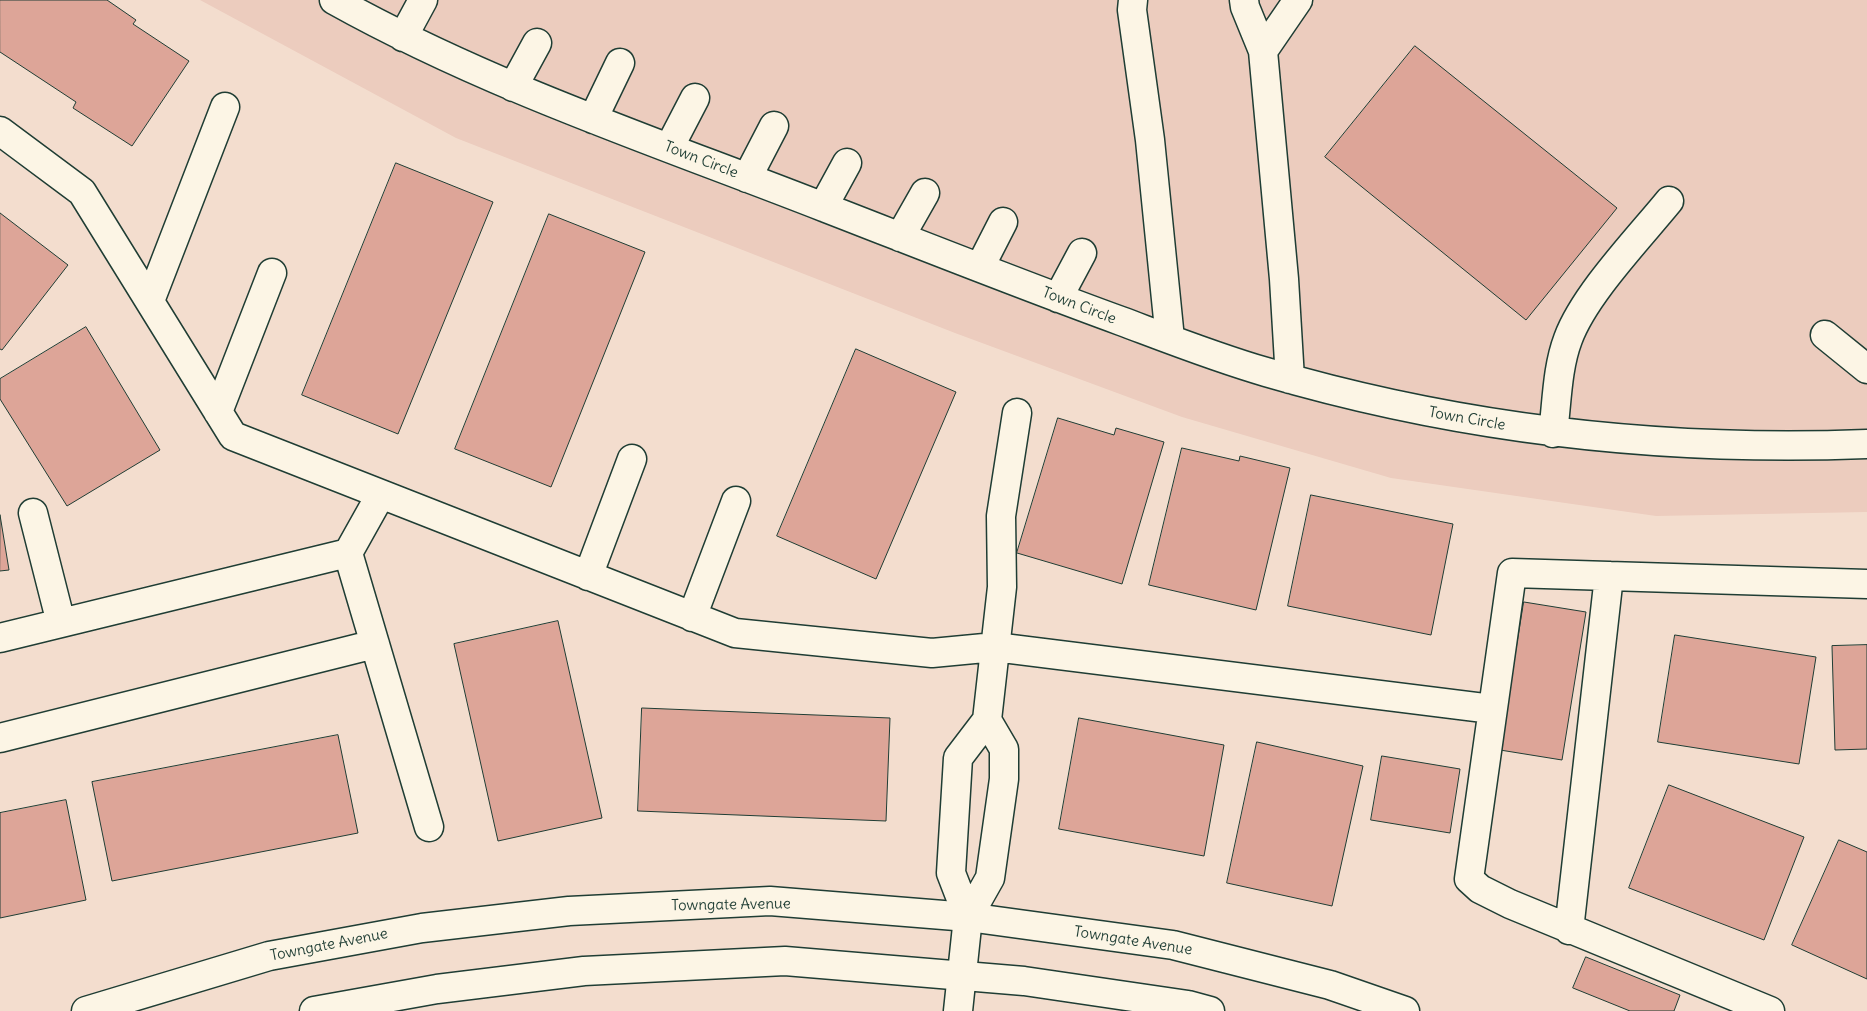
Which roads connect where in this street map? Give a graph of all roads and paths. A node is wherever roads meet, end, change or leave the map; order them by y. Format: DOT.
graph roads {
  1 [pos="334,0"];
  2 [pos="424,0"];
  3 [pos="1133,0"];
  4 [pos="1244,0"];
  5 [pos="1298,0"];
  6 [pos="403,37"];
  7 [pos="537,43"];
  8 [pos="1263,51"];
  9 [pos="620,63"];
  10 [pos="513,87"];
  11 [pos="695,98"];
  12 [pos="225,107"];
  13 [pos="592,119"];
  14 [pos="774,126"];
  15 [pos="0,131"];
  16 [pos="669,148"];
  17 [pos="847,163"];
  18 [pos="747,178"];
  19 [pos="926,193"];
  20 [pos="1669,201"];
  21 [pos="823,207"];
  22 [pos="1003,222"];
  23 [pos="900,237"];
  24 [pos="1082,253"];
  25 [pos="980,267"];
  26 [pos="272,272"];
  27 [pos="1058,298"];
  28 [pos="150,301"];
  29 [pos="1824,335"];
  30 [pos="1170,339"];
  31 [pos="1867,369"];
  32 [pos="1290,379"];
  33 [pos="218,412"];
  34 [pos="1017,414"];
  35 [pos="1553,432"];
  36 [pos="1867,444"];
  37 [pos="632,459"];
  38 [pos="381,494"];
  39 [pos="736,501"];
  40 [pos="33,513"];
  41 [pos="348,552"];
  42 [pos="588,576"];
  43 [pos="1609,576"];
  44 [pos="1867,584"];
  45 [pos="692,616"];
  46 [pos="61,623"];
  47 [pos="0,638"];
  48 [pos="375,644"];
  49 [pos="995,647"];
  50 [pos="1492,709"];
  51 [pos="988,720"];
  52 [pos="0,738"];
  53 [pos="429,827"];
  54 [pos="968,917"];
  55 [pos="1569,930"];
  56 [pos="962,977"];
  57 [pos="86,1011"];
  58 [pos="314,1011"];
  59 [pos="958,1011"];
  60 [pos="1210,1011"];
  61 [pos="1405,1011"];
  62 [pos="1770,1011"];
  1 -- 6 [label="main road, Town Circle"];
  2 -- 6 [label="main road"];
  3 -- 30 [label="main road"];
  4 -- 8 [label="main road"];
  5 -- 8 [label="main road"];
  6 -- 10 [label="main road, Town Circle"];
  7 -- 10 [label="main road"];
  8 -- 32 [label="main road"];
  9 -- 13 [label="main road"];
  10 -- 13 [label="main road, Town Circle"];
  11 -- 16 [label="main road"];
  12 -- 28 [label="main road"];
  13 -- 16 [label="main road, Town Circle"];
  14 -- 18 [label="main road"];
  15 -- 28 [label="main road"];
  16 -- 18 [label="main road, Town Circle"];
  17 -- 21 [label="main road"];
  18 -- 21 [label="main road, Town Circle"];
  19 -- 23 [label="main road"];
  20 -- 35 [label="main road"];
  21 -- 23 [label="main road, Town Circle"];
  22 -- 25 [label="main road"];
  23 -- 25 [label="main road, Town Circle"];
  24 -- 27 [label="main road"];
  25 -- 27 [label="main road, Town Circle"];
  26 -- 33 [label="main road"];
  27 -- 30 [label="main road, Town Circle"];
  28 -- 33 [label="main road"];
  29 -- 31 [label="main road"];
  30 -- 32 [label="main road, Town Circle"];
  32 -- 35 [label="main road, Town Circle"];
  33 -- 38 [label="main road"];
  34 -- 49 [label="main road"];
  35 -- 36 [label="main road, Town Circle"];
  37 -- 42 [label="main road"];
  38 -- 41 [label="main road"];
  38 -- 42 [label="main road"];
  39 -- 45 [label="main road"];
  40 -- 46 [label="main road"];
  41 -- 46 [label="main road"];
  41 -- 48 [label="main road"];
  42 -- 45 [label="main road"];
  43 -- 44 [label="main road"];
  43 -- 50 [label="main road"];
  43 -- 55 [label="main road"];
  45 -- 49 [label="main road"];
  46 -- 47 [label="main road"];
  48 -- 52 [label="main road"];
  48 -- 53 [label="main road"];
  49 -- 50 [label="main road"];
  49 -- 51 [label="main road"];
  50 -- 55 [label="main road"];
  51 -- 54 [label="main road"];
  51 -- 54 [label="main road"];
  54 -- 56 [label="main road"];
  54 -- 57 [label="main road, Towngate Avenue"];
  54 -- 61 [label="main road, Towngate Avenue"];
  55 -- 62 [label="main road"];
  56 -- 58 [label="main road"];
  56 -- 59 [label="main road"];
  56 -- 60 [label="main road"];
}
